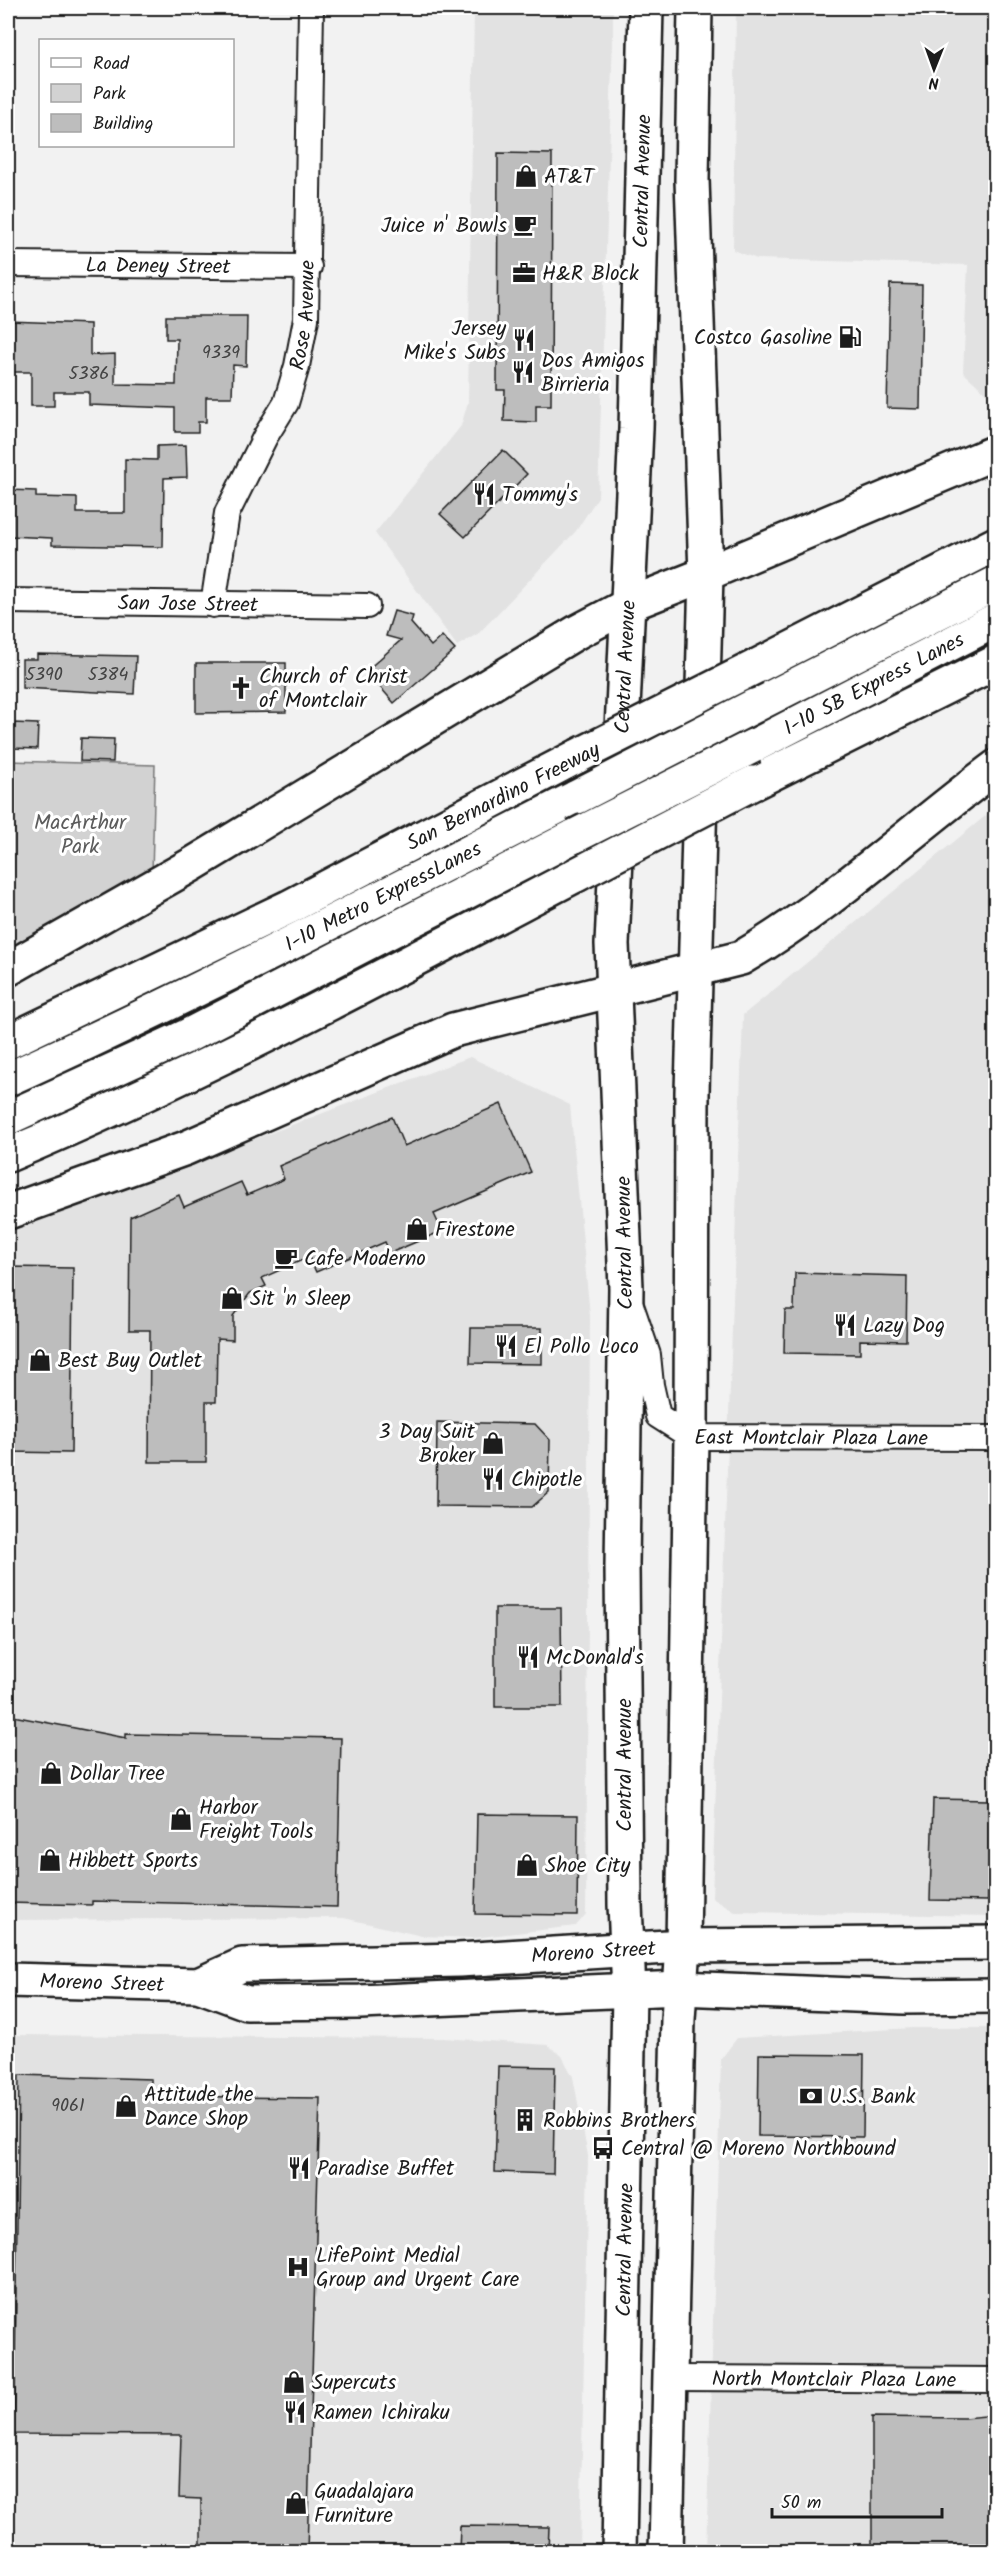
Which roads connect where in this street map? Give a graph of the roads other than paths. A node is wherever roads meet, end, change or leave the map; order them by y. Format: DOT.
graph roads {
  1 [pos="311,8"];
  2 [pos="646,8"];
  3 [pos="695,8"];
  4 [pos="8,264"];
  5 [pos="309,267"];
  6 [pos="996,452"];
  7 [pos="996,544"];
  8 [pos="706,574"];
  9 [pos="996,583"];
  10 [pos="8,601"];
  11 [pos="630,604"];
  12 [pos="213,605"];
  13 [pos="367,606"];
  14 [pos="996,620"];
  15 [pos="996,662"];
  16 [pos="754,706"];
  17 [pos="753,746"];
  18 [pos="996,767"];
  19 [pos="8,969"];
  20 [pos="697,970"];
  21 [pos="614,990"];
  22 [pos="8,1042"];
  23 [pos="8,1079"];
  24 [pos="8,1118"];
  25 [pos="8,1155"];
  26 [pos="8,1212"];
  27 [pos="626,1288"];
  28 [pos="691,1437"];
  29 [pos="996,1438"];
  30 [pos="996,1943"];
  31 [pos="683,1946"];
  32 [pos="628,1950"];
  33 [pos="8,1980"];
  34 [pos="198,1985"];
  35 [pos="680,1988"];
  36 [pos="629,1991"];
  37 [pos="996,1996"];
  38 [pos="670,2378"];
  39 [pos="996,2380"];
  40 [pos="619,2552"];
  41 [pos="666,2552"];
  1 -- 5 [label="street, Rose Avenue"];
  2 -- 11 [label="main road, Central Avenue"];
  3 -- 8 [label="main road"];
  4 -- 5 [label="street, La Deney Street"];
  5 -- 12 [label="street, Rose Avenue"];
  6 -- 8 [label="main road"];
  7 -- 22 [label="main road, San Bernardino Freeway, bridge"];
  8 -- 11 [label="main road"];
  8 -- 20 [label="main road"];
  9 -- 16 [label="main road, I-10 SB Express Lanes"];
  10 -- 12 [label="street, San Jose Street"];
  11 -- 19 [label="main road"];
  11 -- 21 [label="main road, Central Avenue"];
  12 -- 13 [label="street, San Jose Street"];
  14 -- 17 [label="main road, I-10 SB Express Lanes"];
  15 -- 25 [label="main road, bridge"];
  16 -- 23 [label="main road, I-10 Metro ExpressLanes, bridge"];
  17 -- 24 [label="main road, I-10 Metro ExpressLanes, bridge"];
  18 -- 20 [label="main road"];
  20 -- 21 [label="main road"];
  20 -- 28 [label="main road"];
  21 -- 26 [label="main road"];
  21 -- 27 [label="main road, Central Avenue"];
  27 -- 28 [label="street, East Montclair Plaza Lane"];
  27 -- 32 [label="main road, Central Avenue"];
  28 -- 29 [label="street, East Montclair Plaza Lane"];
  28 -- 31 [label="main road"];
  30 -- 31 [label="main road, Moreno Street"];
  31 -- 32 [label="main road, Moreno Street"];
  31 -- 35 [label="main road"];
  32 -- 34 [label="main road, Moreno Street"];
  32 -- 36 [label="main road, Central Avenue"];
  33 -- 34 [label="main road, Moreno Street"];
  34 -- 36 [label="main road, Moreno Street"];
  35 -- 36 [label="main road, Moreno Street"];
  35 -- 37 [label="main road, Moreno Street"];
  35 -- 38 [label="main road"];
  36 -- 40 [label="main road, Central Avenue"];
  38 -- 39 [label="street, North Montclair Plaza Lane"];
  38 -- 41 [label="main road"];
}
